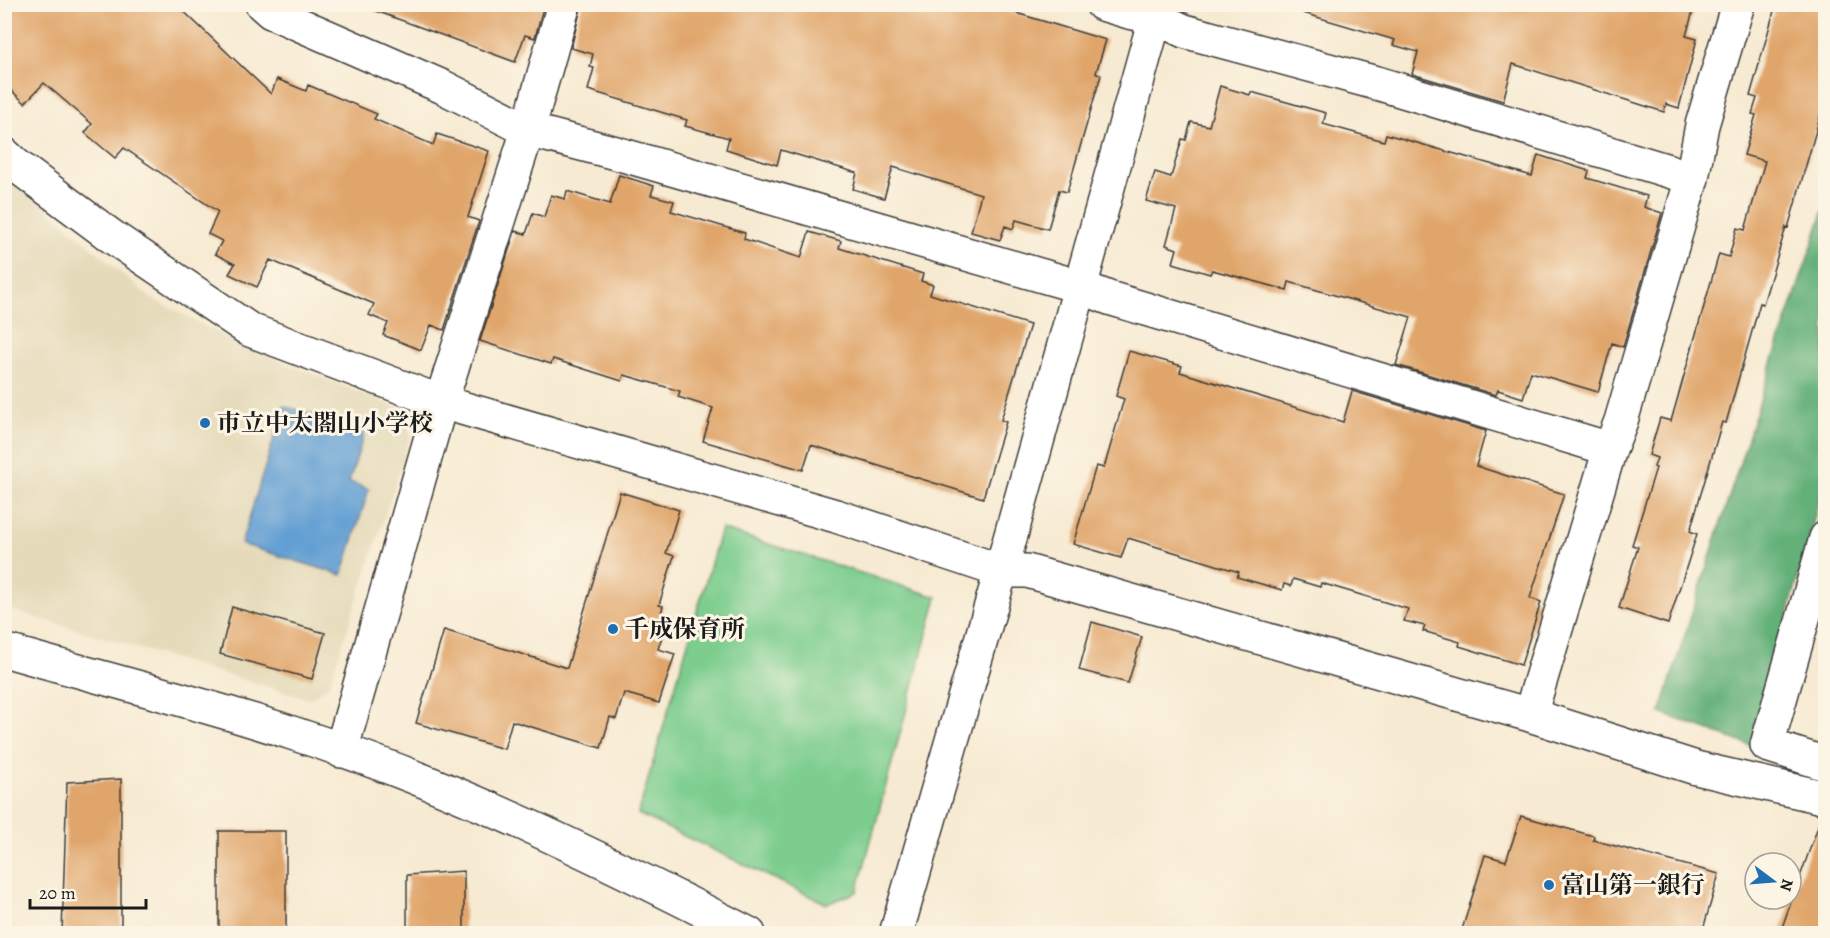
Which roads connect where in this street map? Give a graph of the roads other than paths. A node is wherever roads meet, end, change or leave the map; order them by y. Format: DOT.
graph roads {
  1 [pos="262,4"];
  2 [pos="564,4"];
  3 [pos="1102,4"];
  4 [pos="1738,4"];
  5 [pos="1157,10"];
  6 [pos="528,129"];
  7 [pos="4,154"];
  8 [pos="1692,177"];
  9 [pos="1081,287"];
  10 [pos="441,402"];
  11 [pos="1610,449"];
  12 [pos="1826,538"];
  13 [pos="1001,571"];
  14 [pos="4,650"];
  15 [pos="1530,715"];
  16 [pos="341,751"];
  17 [pos="1826,764"];
  18 [pos="1826,798"];
  19 [pos="749,933"];
  20 [pos="896,933"];
  1 -- 6 [label="street"];
  2 -- 6 [label="street"];
  3 -- 5 [label="street"];
  4 -- 8 [label="street"];
  5 -- 8 [label="street"];
  5 -- 9 [label="street"];
  6 -- 9 [label="street"];
  6 -- 10 [label="street"];
  7 -- 10 [label="street"];
  8 -- 11 [label="street"];
  9 -- 11 [label="street"];
  9 -- 13 [label="street"];
  10 -- 13 [label="street"];
  10 -- 16 [label="street"];
  11 -- 15 [label="street"];
  12 -- 17 [label="street"];
  13 -- 15 [label="street"];
  13 -- 20 [label="street"];
  14 -- 16 [label="street"];
  15 -- 18 [label="street"];
  16 -- 19 [label="street"];
}
